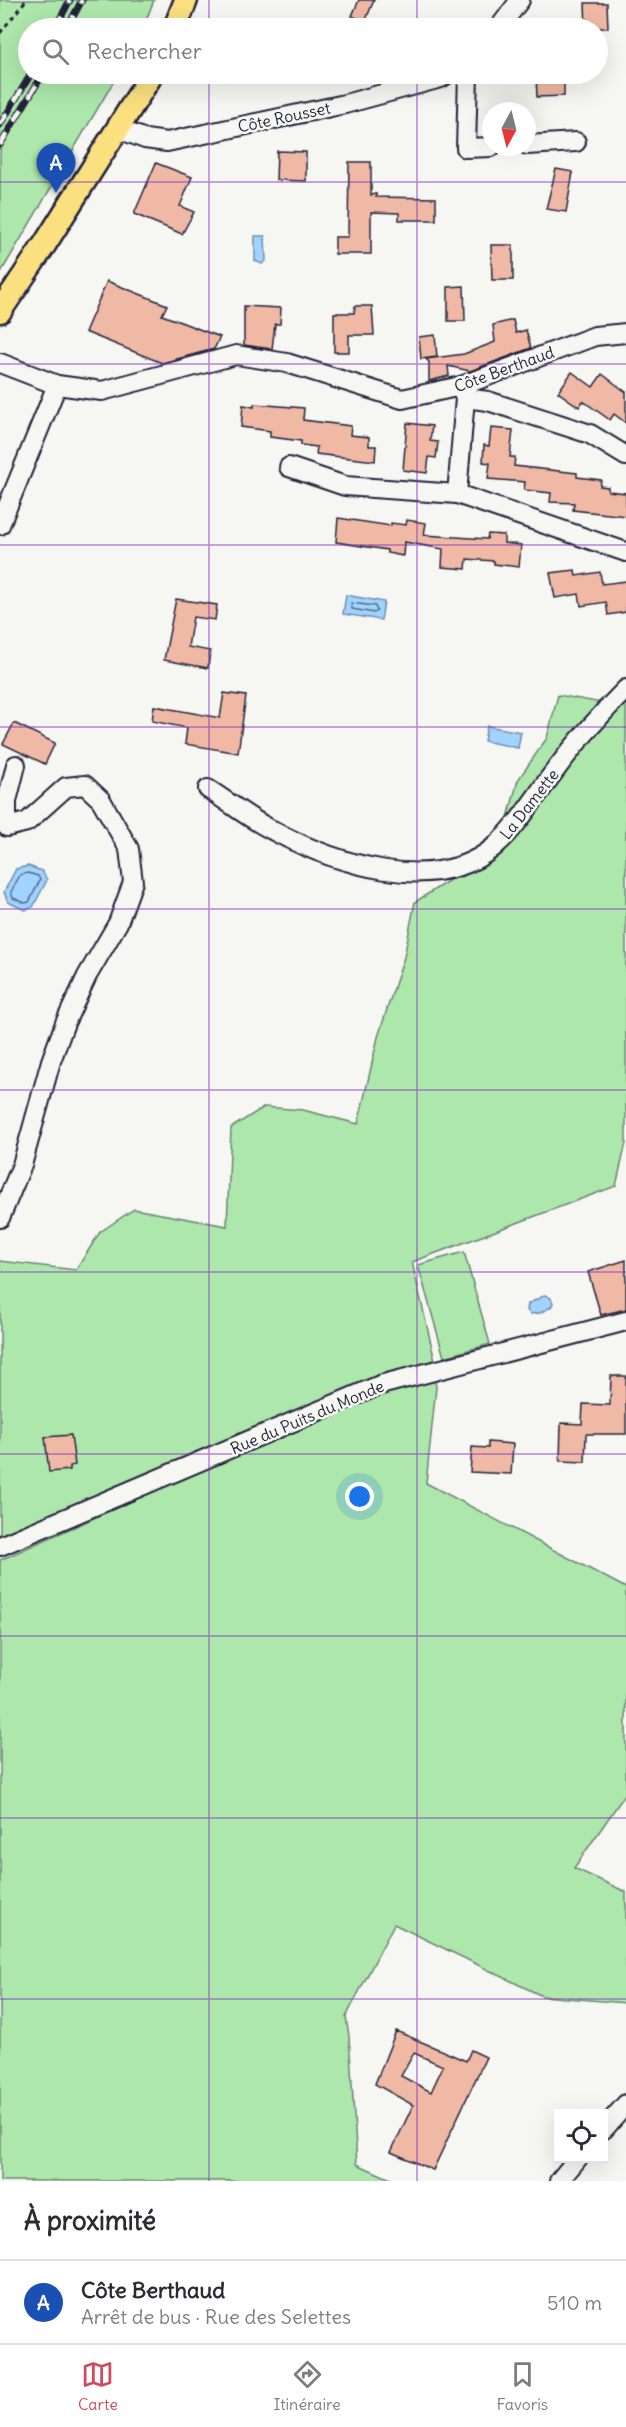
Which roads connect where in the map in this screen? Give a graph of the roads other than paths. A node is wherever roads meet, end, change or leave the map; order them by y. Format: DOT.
graph roads {
  1 [pos="186,0"];
  2 [pos="520,0"];
  3 [pos="179,18"];
  4 [pos="506,18"];
  5 [pos="146,84"];
  6 [pos="419,84"];
  7 [pos="468,84"];
  8 [pos="118,129"];
  9 [pos="576,142"];
  10 [pos="536,144"];
  11 [pos="482,147"];
  12 [pos="0,311"];
  13 [pos="626,333"];
  14 [pos="0,363"];
  15 [pos="57,385"];
  16 [pos="463,392"];
  17 [pos="626,456"];
  18 [pos="289,467"];
  19 [pos="457,494"];
  20 [pos="0,525"];
  21 [pos="626,552"];
  22 [pos="626,689"];
  23 [pos="16,765"];
  24 [pos="208,789"];
  25 [pos="0,1218"];
  26 [pos="626,1321"];
  27 [pos="0,1546"];
  28 [pos="626,2104"];
  29 [pos="608,2124"];
  30 [pos="574,2163"];
  31 [pos="559,2181"];
  1 -- 3 [label="main road"];
  2 -- 4 [label="street"];
  5 -- 8 [label="main road"];
  6 -- 8 [label="street, Côte Rousset"];
  7 -- 11 [label="street"];
  8 -- 12 [label="main road"];
  9 -- 10 [label="street"];
  13 -- 16 [label="street, Côte Berthaud"];
  14 -- 15 [label="street, Côte Berthaud"];
  15 -- 16 [label="street, Côte Berthaud"];
  15 -- 20 [label="street"];
  16 -- 17 [label="street"];
  16 -- 19 [label="street"];
  18 -- 19 [label="street"];
  19 -- 21 [label="street"];
  22 -- 24 [label="street, La Damette"];
  23 -- 25 [label="street"];
  26 -- 27 [label="street, Rue du Puits du Monde"];
  28 -- 29 [label="street"];
  30 -- 31 [label="street"];
}
